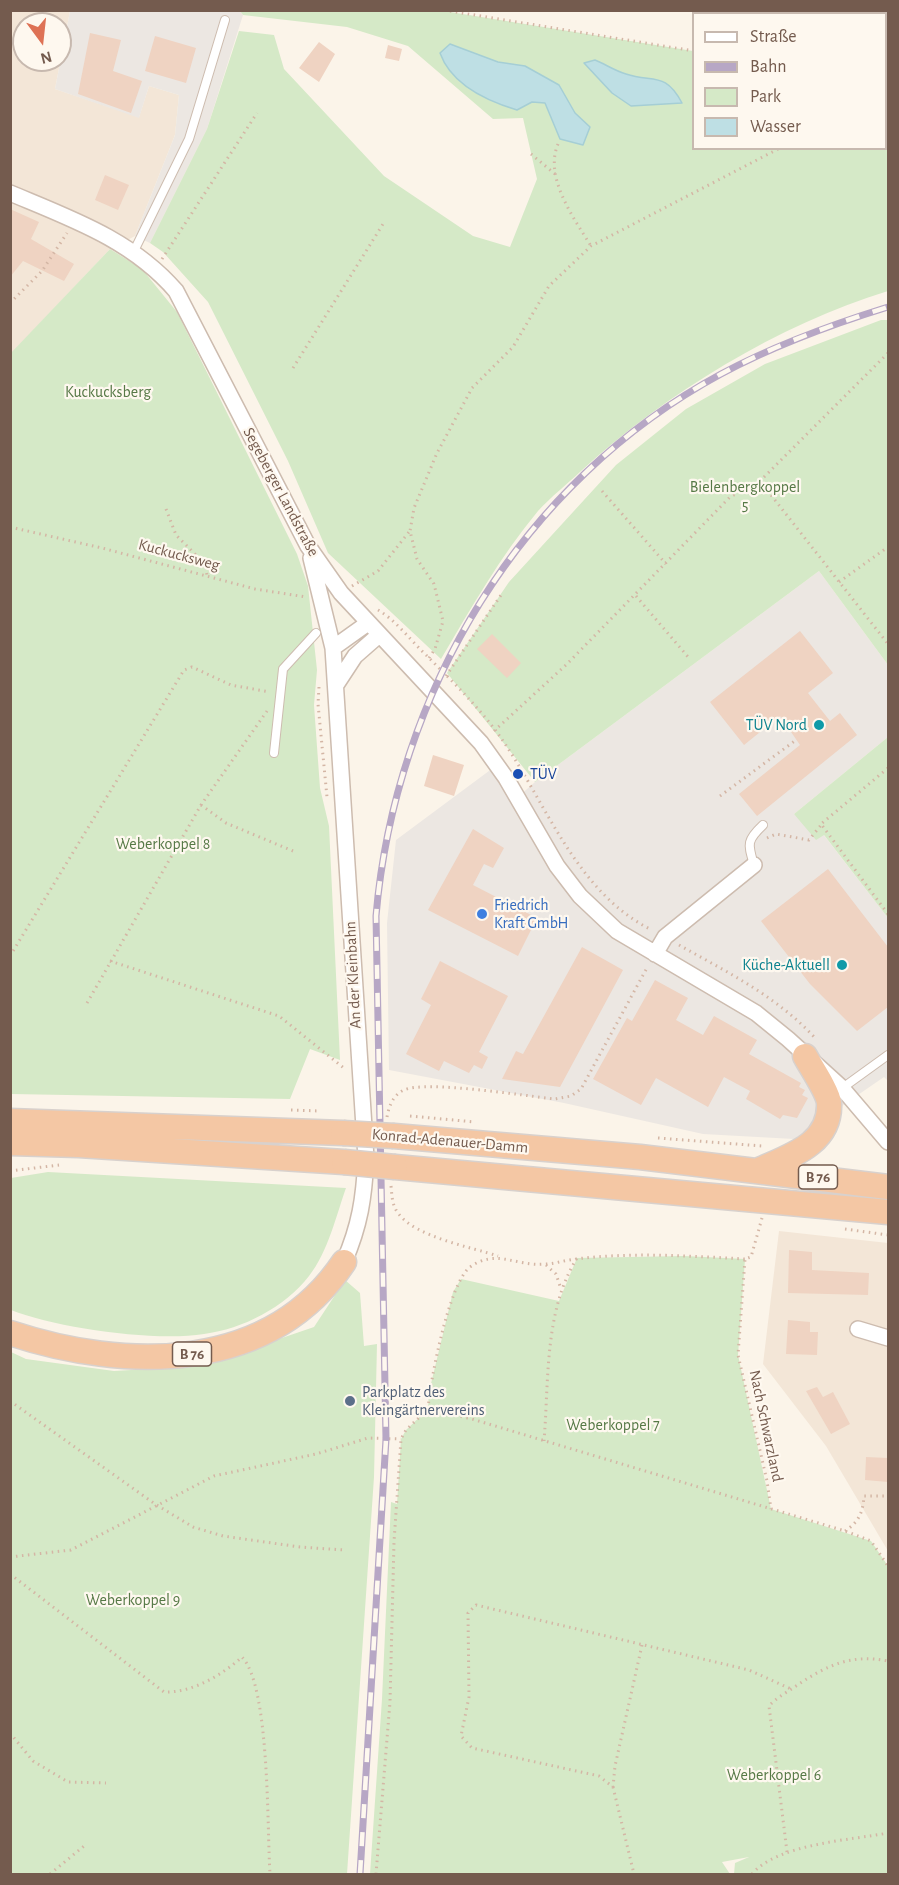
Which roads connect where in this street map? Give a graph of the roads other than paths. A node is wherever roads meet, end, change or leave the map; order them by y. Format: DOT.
graph roads {
  1 [pos="225,20"];
  2 [pos="10,193"];
  3 [pos="134,251"];
  4 [pos="308,546"];
  5 [pos="368,623"];
  6 [pos="316,633"];
  7 [pos="379,635"];
  8 [pos="333,648"];
  9 [pos="336,685"];
  10 [pos="274,753"];
  11 [pos="763,825"];
  12 [pos="754,865"];
  13 [pos="655,954"];
  14 [pos="806,1056"];
  15 [pos="888,1056"];
  16 [pos="835,1095"];
  17 [pos="10,1121"];
  18 [pos="888,1142"];
  19 [pos="10,1143"];
  20 [pos="79,1145"];
  21 [pos="10,1158"];
  22 [pos="759,1170"];
  23 [pos="885,1186"];
  24 [pos="821,1204"];
  25 [pos="888,1212"];
  26 [pos="888,1224"];
  27 [pos="344,1262"];
  28 [pos="858,1329"];
  29 [pos="10,1333"];
  30 [pos="888,1338"];
  1 -- 3 [label="lane"];
  2 -- 3 [label="street, Segeberger Landstraße"];
  3 -- 4 [label="street, Segeberger Landstraße"];
  4 -- 5 [label="street, Segeberger Landstraße"];
  4 -- 8 [label="street, An der Kleinbahn"];
  5 -- 7 [label="street, Segeberger Landstraße"];
  5 -- 8 [label="street"];
  6 -- 10 [label="lane"];
  7 -- 9 [label="street"];
  7 -- 13 [label="street, Segeberger Landstraße"];
  8 -- 9 [label="street, An der Kleinbahn"];
  9 -- 27 [label="street, An der Kleinbahn"];
  11 -- 12 [label="lane"];
  12 -- 13 [label="street"];
  13 -- 14 [label="street, Segeberger Landstraße"];
  14 -- 16 [label="highway"];
  15 -- 16 [label="lane"];
  16 -- 18 [label="street"];
  16 -- 22 [label="highway"];
  17 -- 22 [label="highway, Konrad-Adenauer-Damm / B 76, bridge"];
  19 -- 20 [label="highway, Konrad-Adenauer-Damm / B 76"];
  20 -- 21 [label="highway, B 76"];
  20 -- 24 [label="highway, Konrad-Adenauer-Damm / B 76, bridge"];
  22 -- 23 [label="highway, Konrad-Adenauer-Damm / B 76"];
  24 -- 25 [label="highway, Konrad-Adenauer-Damm / B 76"];
  24 -- 26 [label="highway, B 76"];
  27 -- 29 [label="highway, B 76"];
  28 -- 30 [label="street"];
}
